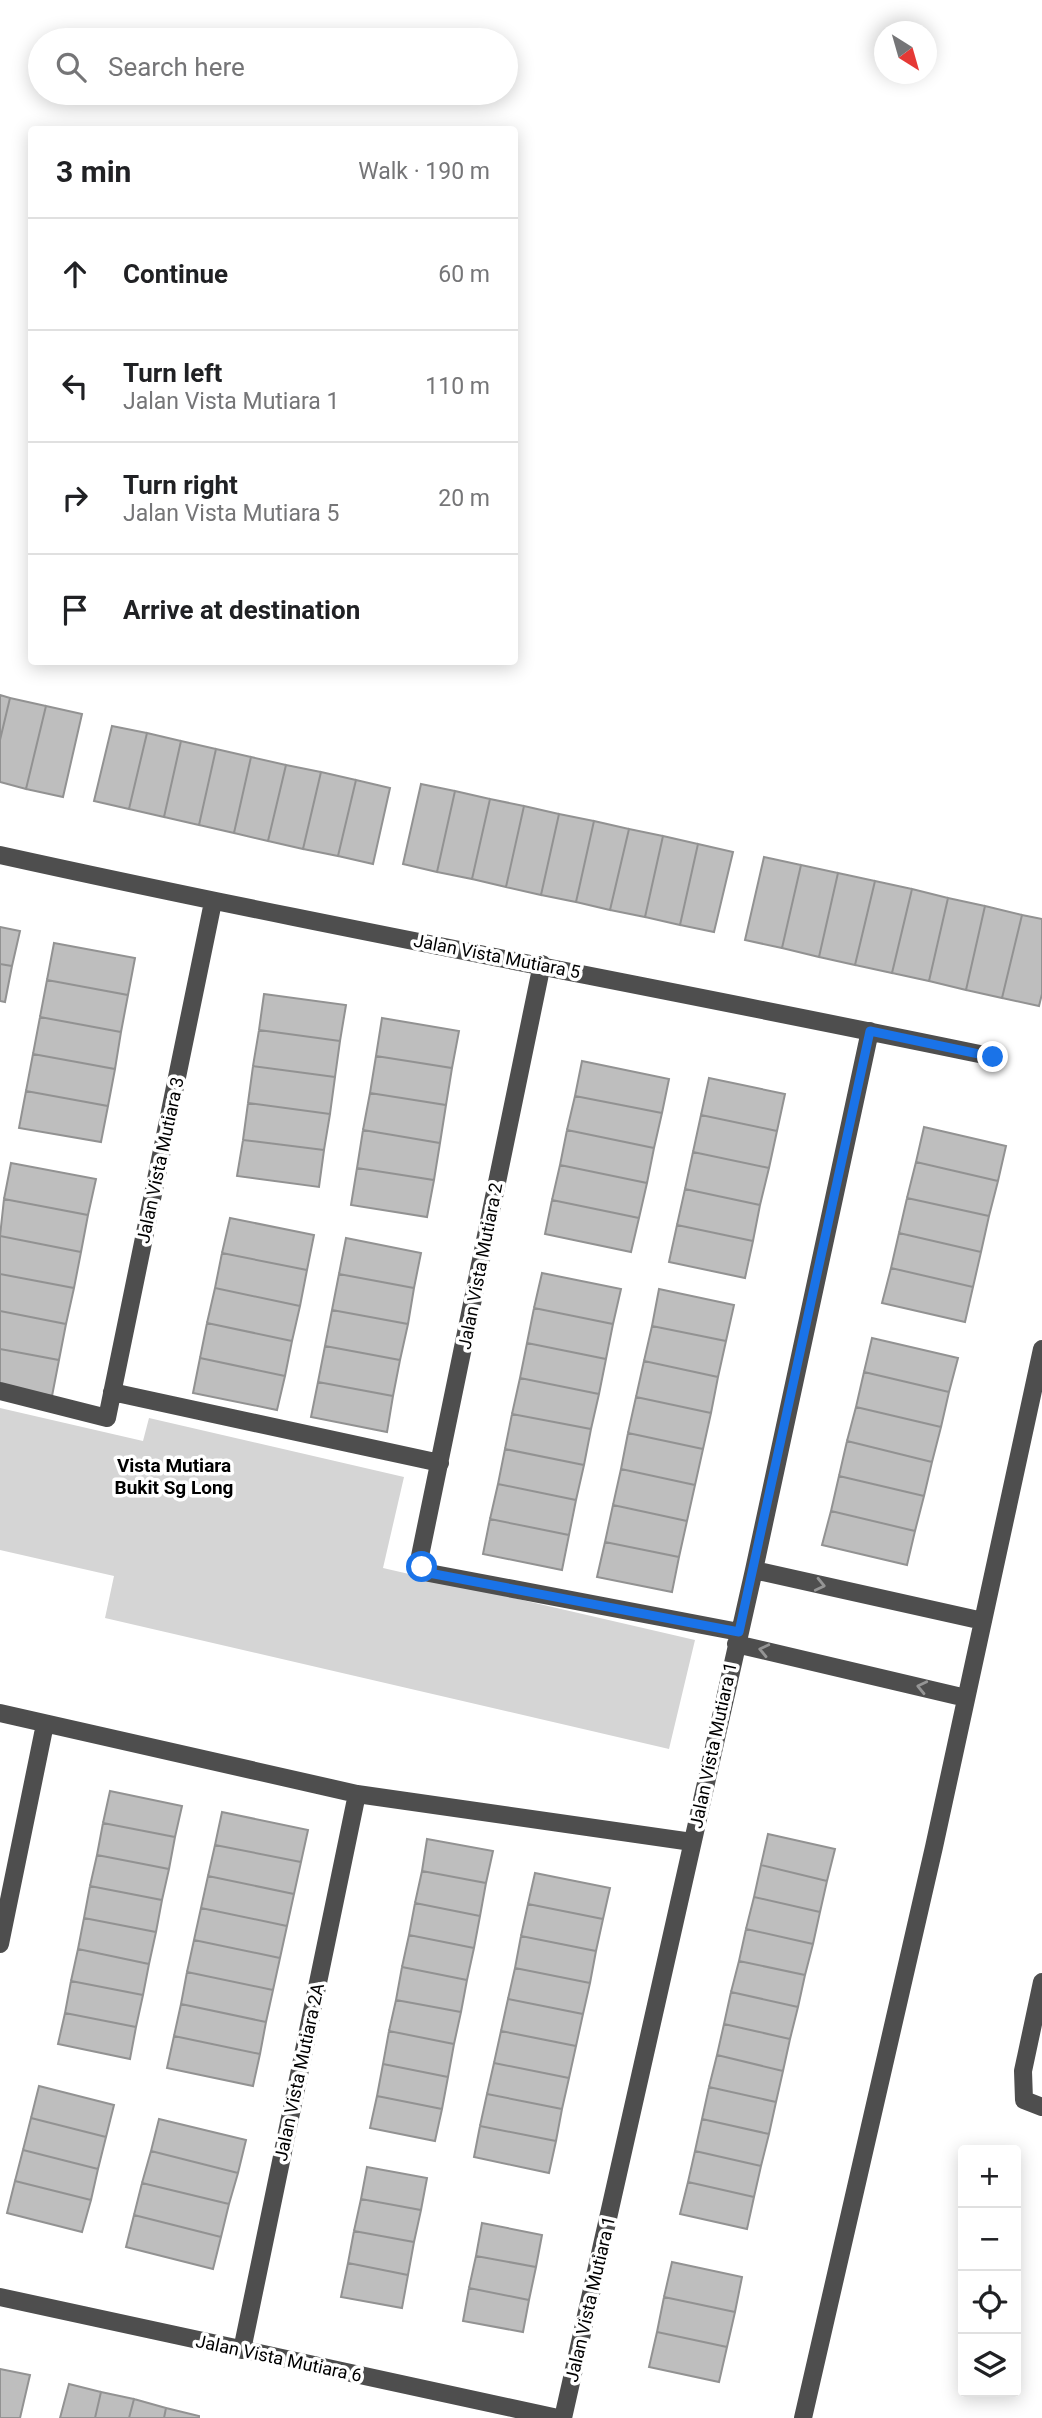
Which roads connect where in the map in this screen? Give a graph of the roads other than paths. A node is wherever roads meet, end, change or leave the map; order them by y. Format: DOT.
graph roads {
  1 [pos="0,855"];
  2 [pos="213,902"];
  3 [pos="542,964"];
  4 [pos="870,1031"];
  5 [pos="993,1057"];
  6 [pos="1042,1349"];
  7 [pos="0,1391"];
  8 [pos="112,1392"];
  9 [pos="440,1463"];
  10 [pos="754,1570"];
  11 [pos="983,1621"];
  12 [pos="737,1638"];
  13 [pos="966,1698"];
  14 [pos="0,1713"];
  15 [pos="45,1724"];
  16 [pos="357,1794"];
  17 [pos="692,1842"];
  18 [pos="0,1944"];
  19 [pos="1042,1982"];
  20 [pos="1042,2107"];
  21 [pos="0,2297"];
  22 [pos="242,2350"];
  23 [pos="561,2418"];
  24 [pos="803,2418"];
  1 -- 2 [label="street, Jalan Vista Mutiara 5"];
  2 -- 3 [label="street, Jalan Vista Mutiara 5"];
  2 -- 8 [label="street, Jalan Vista Mutiara 3"];
  3 -- 4 [label="street, Jalan Vista Mutiara 5"];
  3 -- 9 [label="street, Jalan Vista Mutiara 2"];
  4 -- 5 [label="street, Jalan Vista Mutiara 5"];
  4 -- 10 [label="street, Jalan Vista Mutiara 1"];
  6 -- 11 [label="street"];
  7 -- 8 [label="street, Jalan Vista Mutiara 3"];
  8 -- 9 [label="street"];
  9 -- 12 [label="street, Jalan Vista Mutiara 2"];
  10 -- 11 [label="street, one-way"];
  10 -- 12 [label="street, Jalan Vista Mutiara 1"];
  11 -- 13 [label="street"];
  13 -- 12 [label="street, one-way"];
  12 -- 17 [label="street, Jalan Vista Mutiara 1"];
  13 -- 24 [label="street"];
  14 -- 15 [label="street"];
  15 -- 16 [label="street"];
  15 -- 18 [label="street"];
  16 -- 17 [label="street"];
  16 -- 22 [label="street, Jalan Vista Mutiara 2A"];
  17 -- 23 [label="street, Jalan Vista Mutiara 1"];
  19 -- 20 [label="street"];
  21 -- 22 [label="street, Jalan Vista Mutiara 6"];
  22 -- 23 [label="street, Jalan Vista Mutiara 6"];
}
